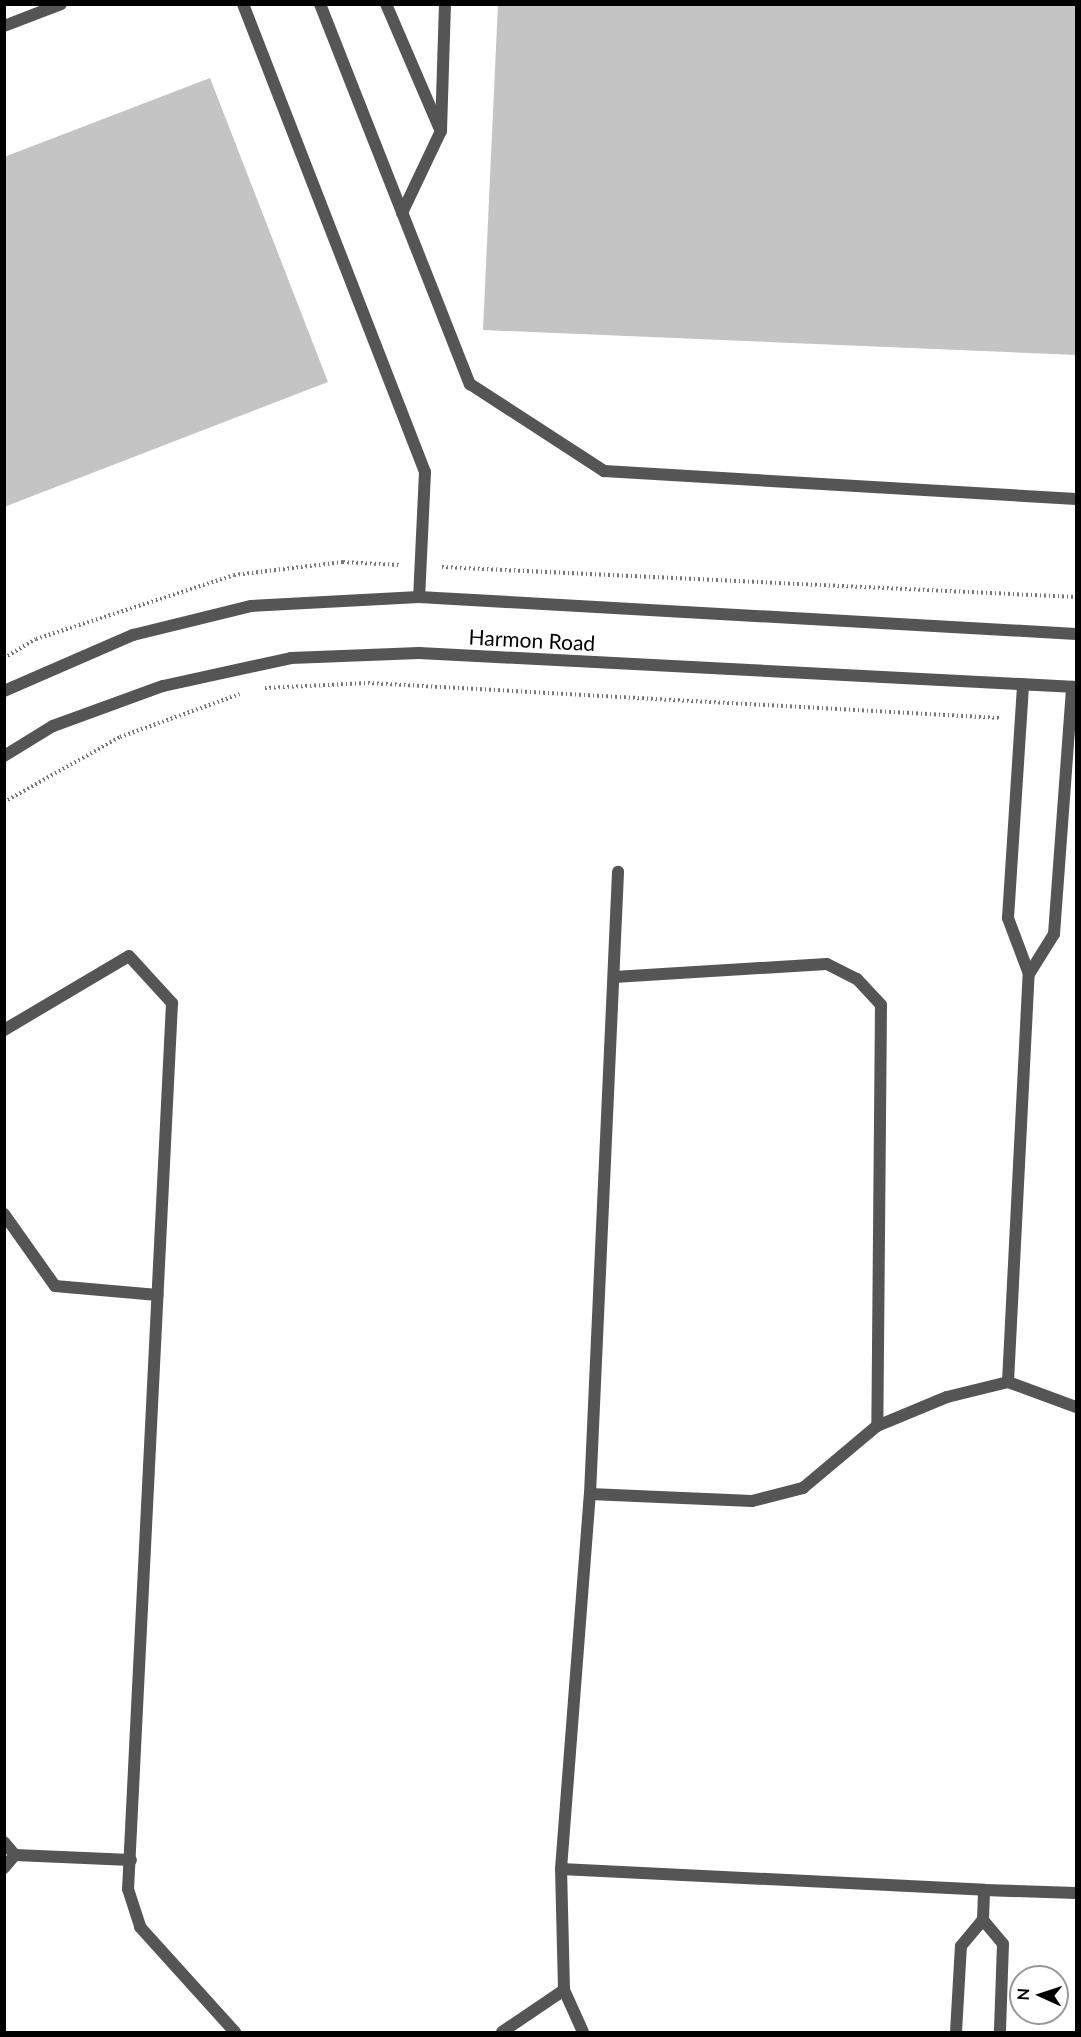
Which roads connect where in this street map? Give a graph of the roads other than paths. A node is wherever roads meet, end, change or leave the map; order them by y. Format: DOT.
graph roads {
  1 [pos="61,4"];
  2 [pos="243,4"];
  3 [pos="320,4"];
  4 [pos="386,4"];
  5 [pos="445,4"];
  6 [pos="4,26"];
  7 [pos="441,132"];
  8 [pos="402,213"];
  9 [pos="1077,500"];
  10 [pos="419,597"];
  11 [pos="1077,634"];
  12 [pos="1023,684"];
  13 [pos="1074,687"];
  14 [pos="4,691"];
  15 [pos="4,756"];
  16 [pos="618,872"];
  17 [pos="1029,974"];
  18 [pos="614,977"];
  19 [pos="4,1030"];
  20 [pos="4,1214"];
  21 [pos="158,1294"];
  22 [pos="1008,1382"];
  23 [pos="1077,1407"];
  24 [pos="877,1426"];
  25 [pos="590,1494"];
  26 [pos="4,1842"];
  27 [pos="15,1856"];
  28 [pos="130,1860"];
  29 [pos="4,1868"];
  30 [pos="561,1869"];
  31 [pos="984,1890"];
  32 [pos="1077,1893"];
  33 [pos="983,1920"];
  34 [pos="564,1990"];
  35 [pos="236,2032"];
  36 [pos="502,2032"];
  37 [pos="583,2032"];
  38 [pos="956,2032"];
  39 [pos="1000,2032"];
  1 -- 6 [label="street"];
  2 -- 10 [label="street"];
  3 -- 8 [label="street"];
  4 -- 7 [label="street"];
  5 -- 7 [label="street"];
  7 -- 8 [label="street"];
  8 -- 9 [label="street"];
  10 -- 11 [label="street, Harmon Road"];
  10 -- 14 [label="street, Harmon Road"];
  12 -- 13 [label="street, Harmon Road"];
  12 -- 15 [label="street, Harmon Road"];
  12 -- 17 [label="street"];
  13 -- 17 [label="street"];
  16 -- 18 [label="street"];
  17 -- 22 [label="street"];
  18 -- 24 [label="street"];
  18 -- 25 [label="street"];
  19 -- 21 [label="street"];
  20 -- 21 [label="street"];
  21 -- 28 [label="street"];
  22 -- 23 [label="street"];
  22 -- 24 [label="street"];
  24 -- 25 [label="street"];
  25 -- 30 [label="street"];
  26 -- 27 [label="street"];
  27 -- 28 [label="street"];
  27 -- 29 [label="street"];
  28 -- 35 [label="street"];
  30 -- 31 [label="street"];
  30 -- 34 [label="street"];
  31 -- 32 [label="street"];
  31 -- 33 [label="street"];
  33 -- 38 [label="street"];
  33 -- 39 [label="street"];
  34 -- 36 [label="street"];
  34 -- 37 [label="street"];
}
